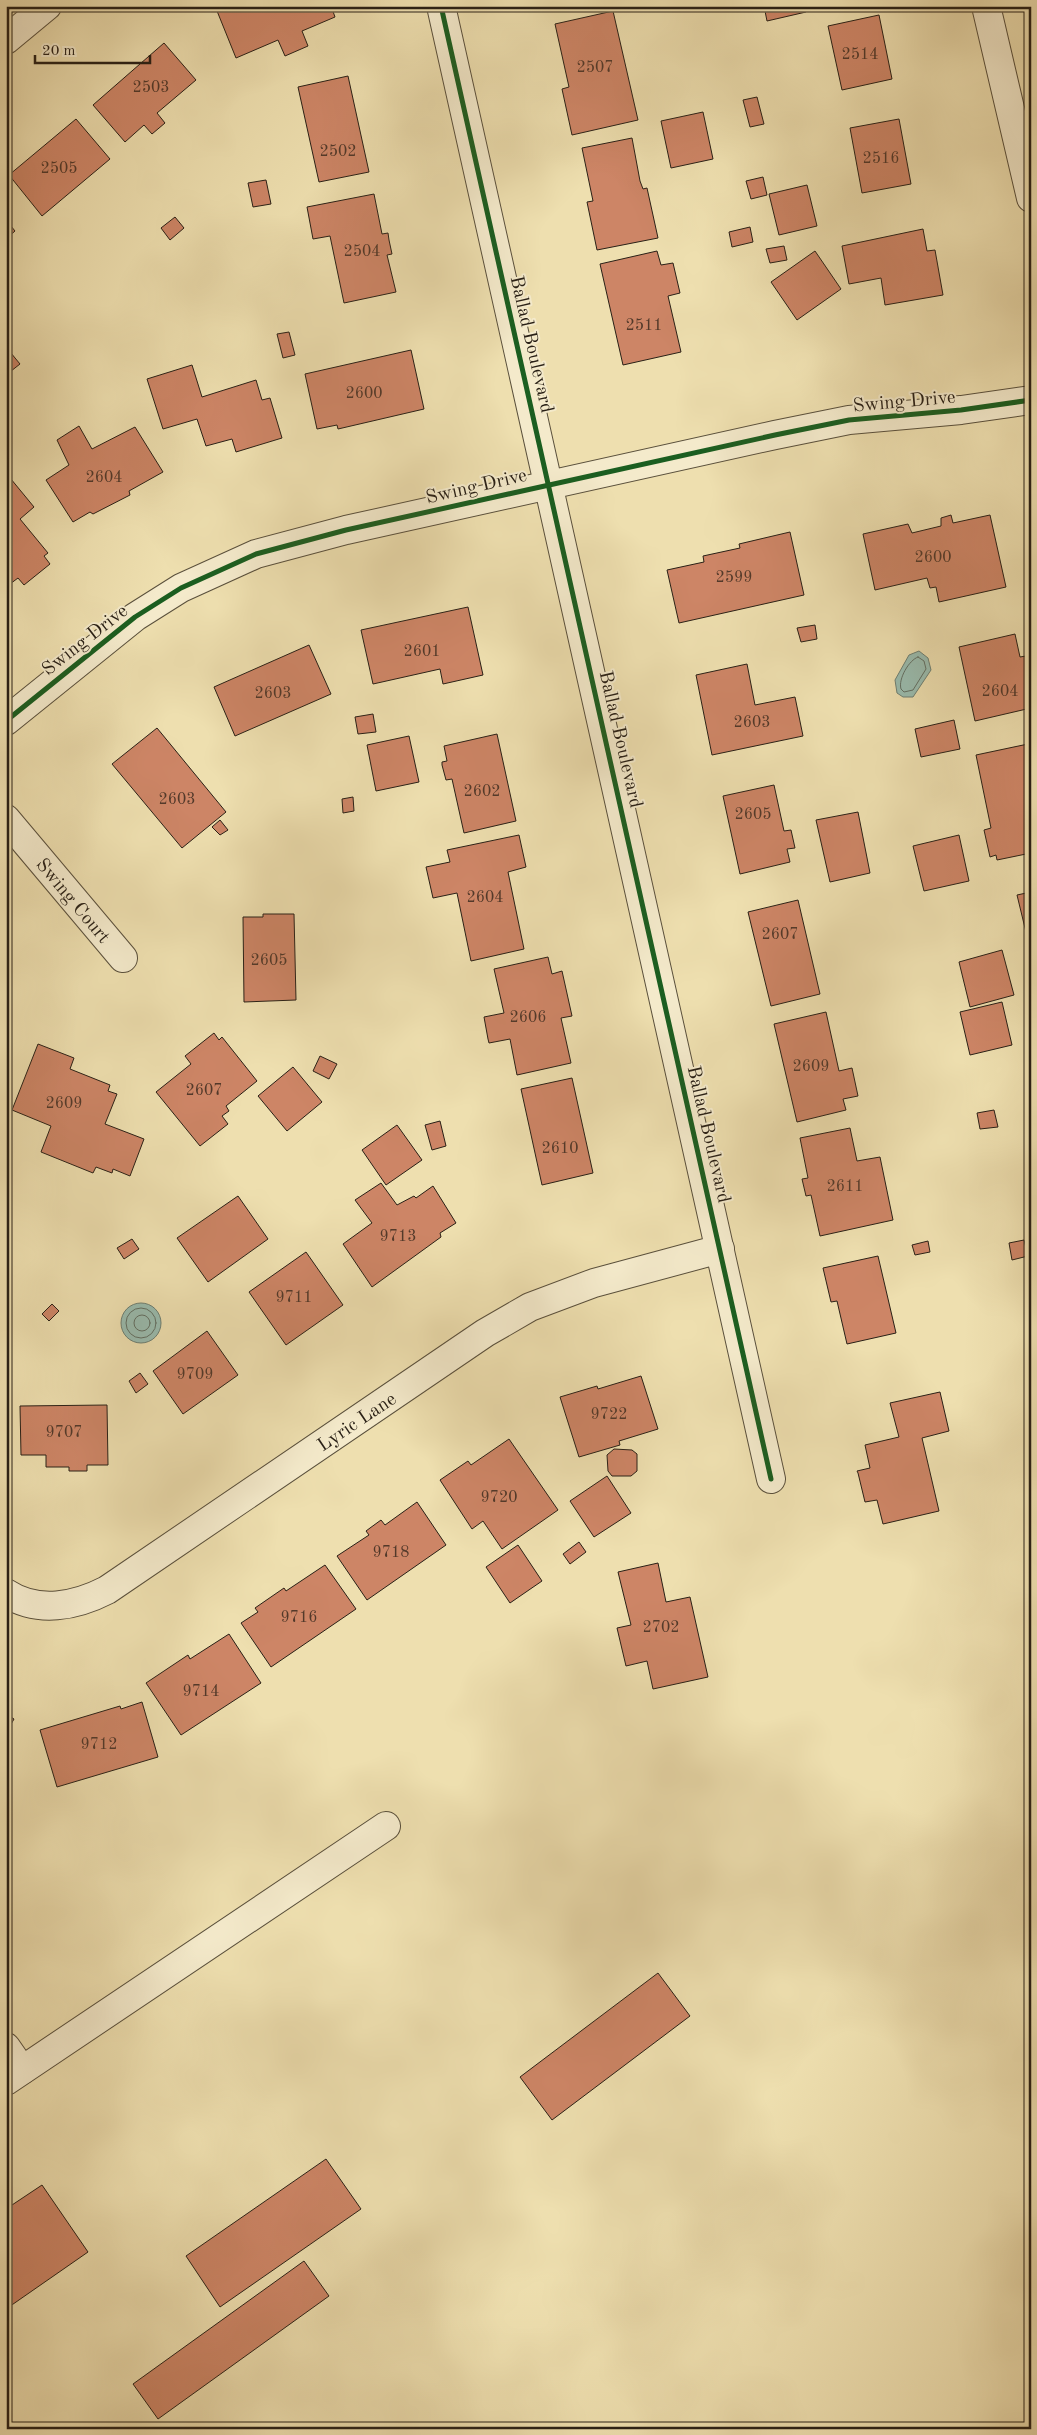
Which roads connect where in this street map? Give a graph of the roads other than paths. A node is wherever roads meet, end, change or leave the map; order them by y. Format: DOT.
graph roads {
  1 [pos="47,6"];
  2 [pos="441,6"];
  3 [pos="986,6"];
  4 [pos="6,40"];
  5 [pos="1031,198"];
  6 [pos="1031,400"];
  7 [pos="550,484"];
  8 [pos="6,721"];
  9 [pos="6,819"];
  10 [pos="122,958"];
  11 [pos="720,1249"];
  12 [pos="771,1479"];
  13 [pos="6,1593"];
  14 [pos="386,1826"];
  15 [pos="6,2047"];
  16 [pos="14,2075"];
  1 -- 4 [label="street"];
  2 -- 7 [label="street, Ballad Boulevard"];
  3 -- 5 [label="street"];
  6 -- 7 [label="street, Swing Drive"];
  7 -- 8 [label="street, Swing Drive"];
  7 -- 11 [label="street, Ballad Boulevard"];
  9 -- 10 [label="street, Swing Court"];
  11 -- 12 [label="street, Ballad Boulevard"];
  11 -- 13 [label="street, Lyric Lane"];
  14 -- 16 [label="street"];
  15 -- 16 [label="street"];
}
